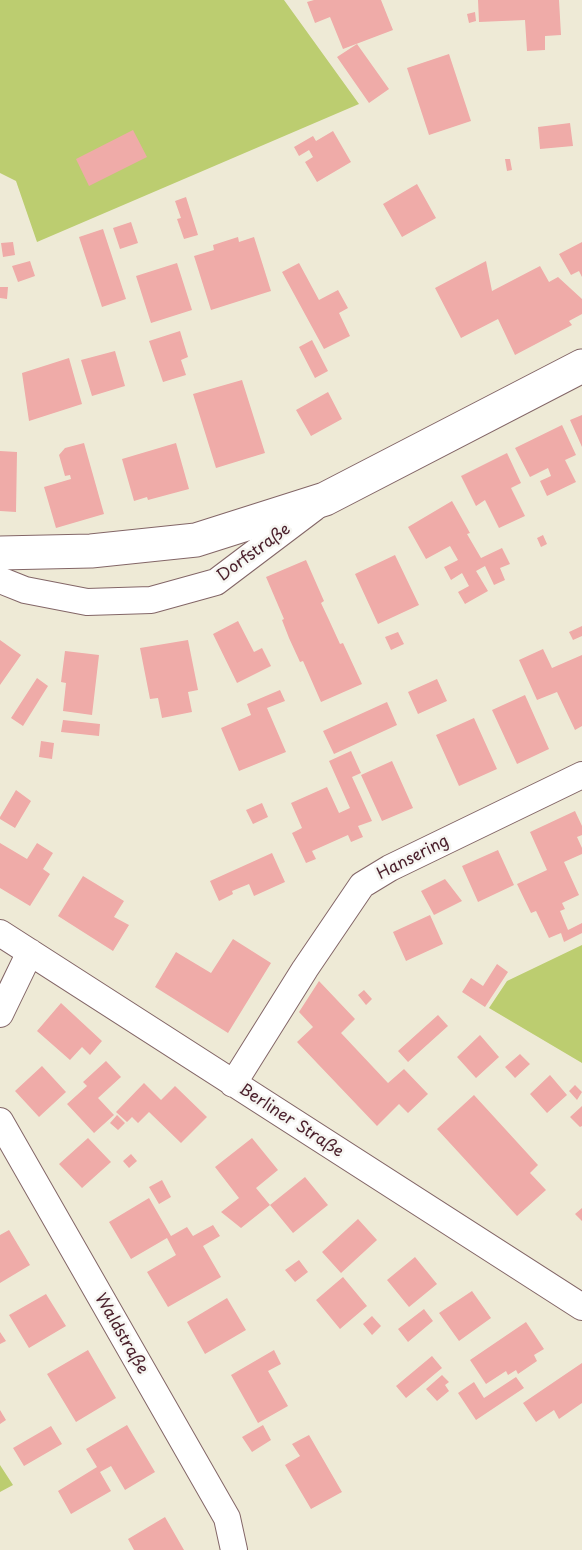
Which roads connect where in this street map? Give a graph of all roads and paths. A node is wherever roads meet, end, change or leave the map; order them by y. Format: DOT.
graph roads {
  1 [pos="582,366"];
  2 [pos="325,500"];
  3 [pos="0,553"];
  4 [pos="0,580"];
  5 [pos="582,775"];
  6 [pos="0,933"];
  7 [pos="30,952"];
  8 [pos="0,1014"];
  9 [pos="233,1084"];
  10 [pos="0,1121"];
  11 [pos="582,1307"];
  12 [pos="234,1550"];
  1 -- 2 [label="main road, Dorfstraße"];
  2 -- 3 [label="main road, Dorfstraße"];
  2 -- 4 [label="street, Dorfstraße"];
  5 -- 9 [label="street, Hansering"];
  6 -- 7 [label="street, Berliner Straße"];
  7 -- 8 [label="street"];
  7 -- 9 [label="street, Berliner Straße"];
  9 -- 11 [label="street, Berliner Straße"];
  10 -- 12 [label="street, Waldstraße"];
}
